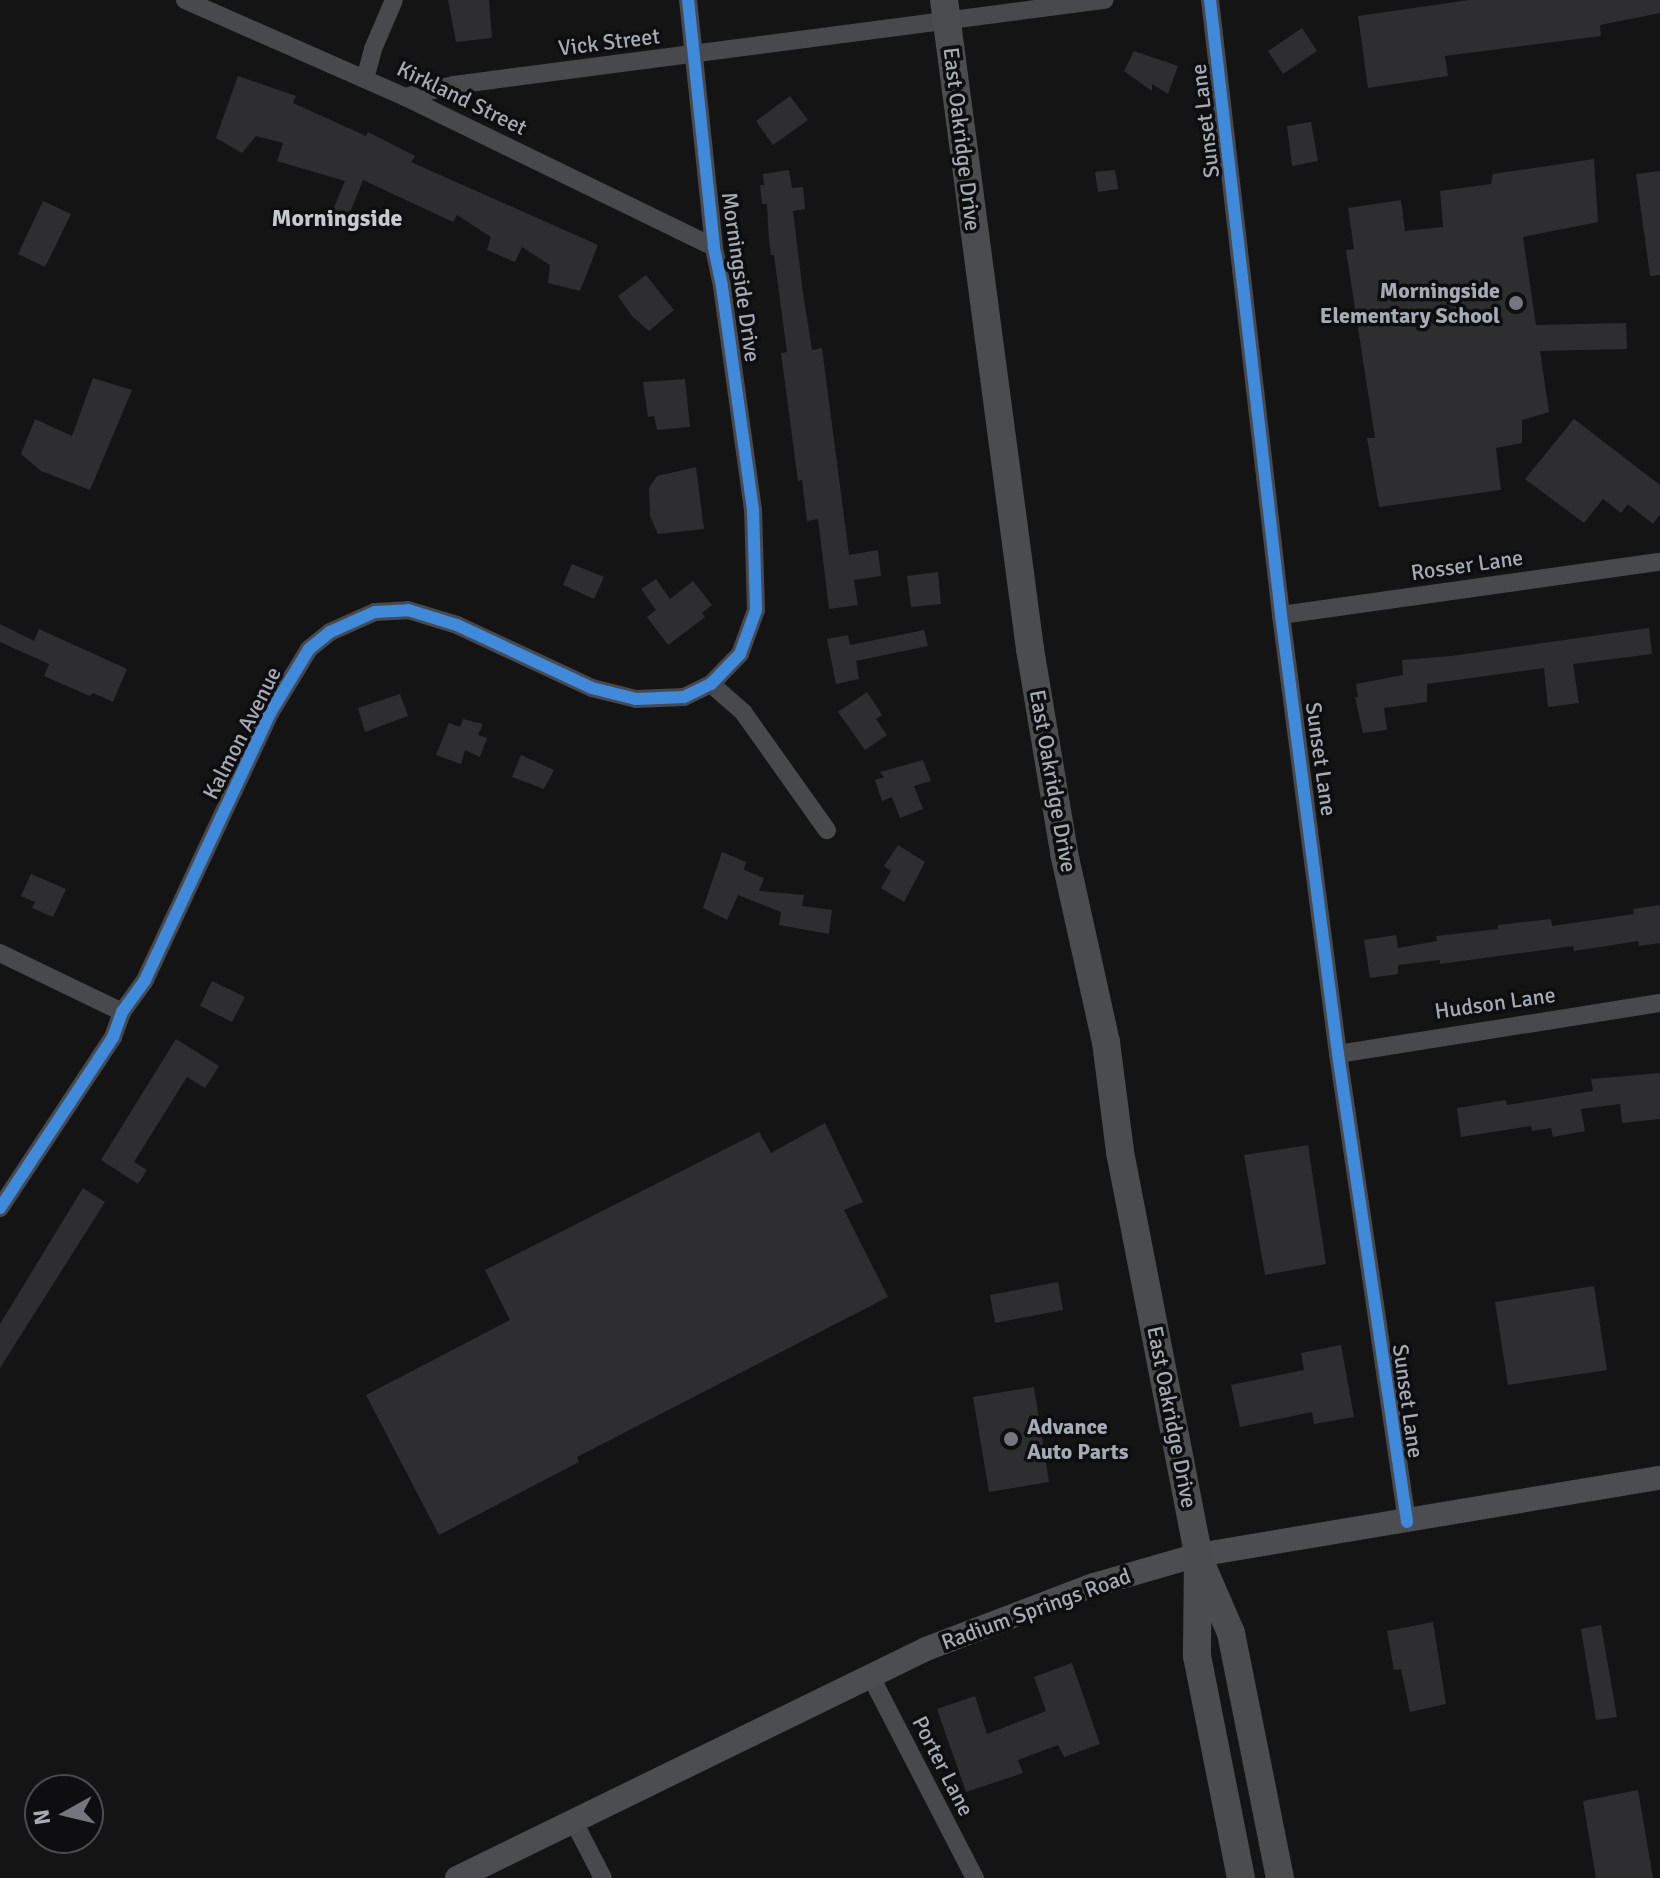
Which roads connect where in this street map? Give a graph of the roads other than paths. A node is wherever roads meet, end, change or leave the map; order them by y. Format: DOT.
graph roads {
  1 [pos="185,0"];
  2 [pos="394,0"];
  3 [pos="688,0"];
  4 [pos="1104,0"];
  5 [pos="1210,0"];
  6 [pos="1052,3"];
  7 [pos="946,10"];
  8 [pos="695,55"];
  9 [pos="365,79"];
  10 [pos="405,97"];
  11 [pos="714,247"];
  12 [pos="754,559"];
  13 [pos="1660,562"];
  14 [pos="1281,615"];
  15 [pos="711,684"];
  16 [pos="827,830"];
  17 [pos="0,953"];
  18 [pos="1660,1003"];
  19 [pos="122,1012"];
  20 [pos="1338,1054"];
  21 [pos="0,1208"];
  22 [pos="1660,1478"];
  23 [pos="1407,1522"];
  24 [pos="1198,1555"];
  25 [pos="870,1675"];
  26 [pos="573,1820"];
  27 [pos="457,1878"];
  28 [pos="603,1878"];
  29 [pos="975,1878"];
  30 [pos="1241,1878"];
  31 [pos="1280,1878"];
  1 -- 9 [label="street, Kirkland Street"];
  2 -- 9 [label="street"];
  3 -- 8 [label="street, Morningside Drive"];
  4 -- 6 [label="street, Vick Street"];
  5 -- 14 [label="street, Sunset Lane"];
  6 -- 7 [label="street, Vick Street"];
  7 -- 8 [label="street, Vick Street"];
  7 -- 24 [label="main road, East Oakridge Drive"];
  8 -- 10 [label="street, Vick Street"];
  8 -- 11 [label="street, Morningside Drive"];
  9 -- 10 [label="street, Kirkland Street"];
  10 -- 11 [label="street, Kirkland Street"];
  11 -- 12 [label="street, Morningside Drive"];
  12 -- 15 [label="street, Kalmon Avenue"];
  13 -- 14 [label="street, Rosser Lane"];
  14 -- 20 [label="street, Sunset Lane"];
  15 -- 16 [label="street"];
  15 -- 19 [label="street, Kalmon Avenue"];
  17 -- 19 [label="street"];
  18 -- 20 [label="street, Hudson Lane"];
  19 -- 21 [label="street, Kalmon Avenue"];
  20 -- 23 [label="street, Sunset Lane"];
  22 -- 23 [label="main road, Radium Springs Road"];
  23 -- 24 [label="main road, Radium Springs Road"];
  24 -- 25 [label="main road, Radium Springs Road"];
  24 -- 30 [label="main road, East Oakridge Drive"];
  24 -- 31 [label="main road, East Oakridge Drive"];
  25 -- 26 [label="main road, Radium Springs Road"];
  25 -- 29 [label="street, Porter Lane"];
  26 -- 27 [label="main road, Radium Springs Road"];
  26 -- 28 [label="street"];
}
